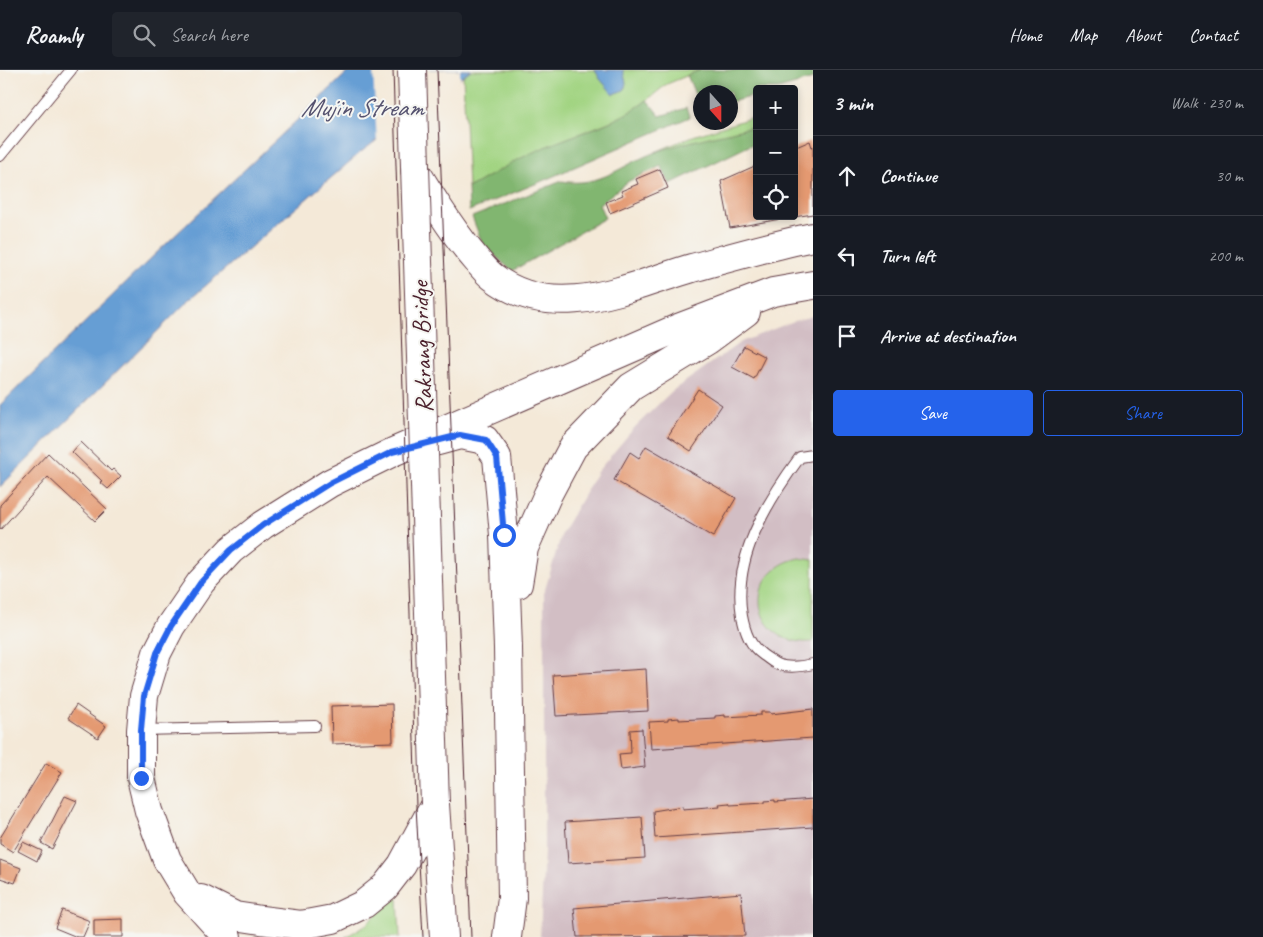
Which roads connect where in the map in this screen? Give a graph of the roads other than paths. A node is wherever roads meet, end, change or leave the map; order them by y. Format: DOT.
graph roads {
  1 [pos="71,70"];
  2 [pos="412,70"];
  3 [pos="0,156"];
  4 [pos="415,170"];
  5 [pos="813,237"];
  6 [pos="813,284"];
  7 [pos="773,292"];
  8 [pos="392,452"];
  9 [pos="813,455"];
  10 [pos="508,648"];
  11 [pos="813,664"];
  12 [pos="315,726"];
  13 [pos="141,730"];
  14 [pos="435,804"];
  15 [pos="187,893"];
  16 [pos="227,937"];
  17 [pos="444,937"];
  18 [pos="507,937"];
  1 -- 3 [label="lane"];
  2 -- 4 [label="main road, Rakrang Bridge, bridge"];
  4 -- 5 [label="main road"];
  4 -- 14 [label="main road, Rakrang Bridge, bridge"];
  6 -- 7 [label="main road"];
  7 -- 8 [label="main road"];
  7 -- 10 [label="main road"];
  8 -- 10 [label="main road"];
  8 -- 13 [label="main road"];
  9 -- 11 [label="lane"];
  10 -- 18 [label="main road"];
  12 -- 13 [label="lane"];
  13 -- 15 [label="main road"];
  14 -- 15 [label="main road"];
  14 -- 17 [label="main road, Rakrang Bridge"];
  15 -- 16 [label="main road"];
}
